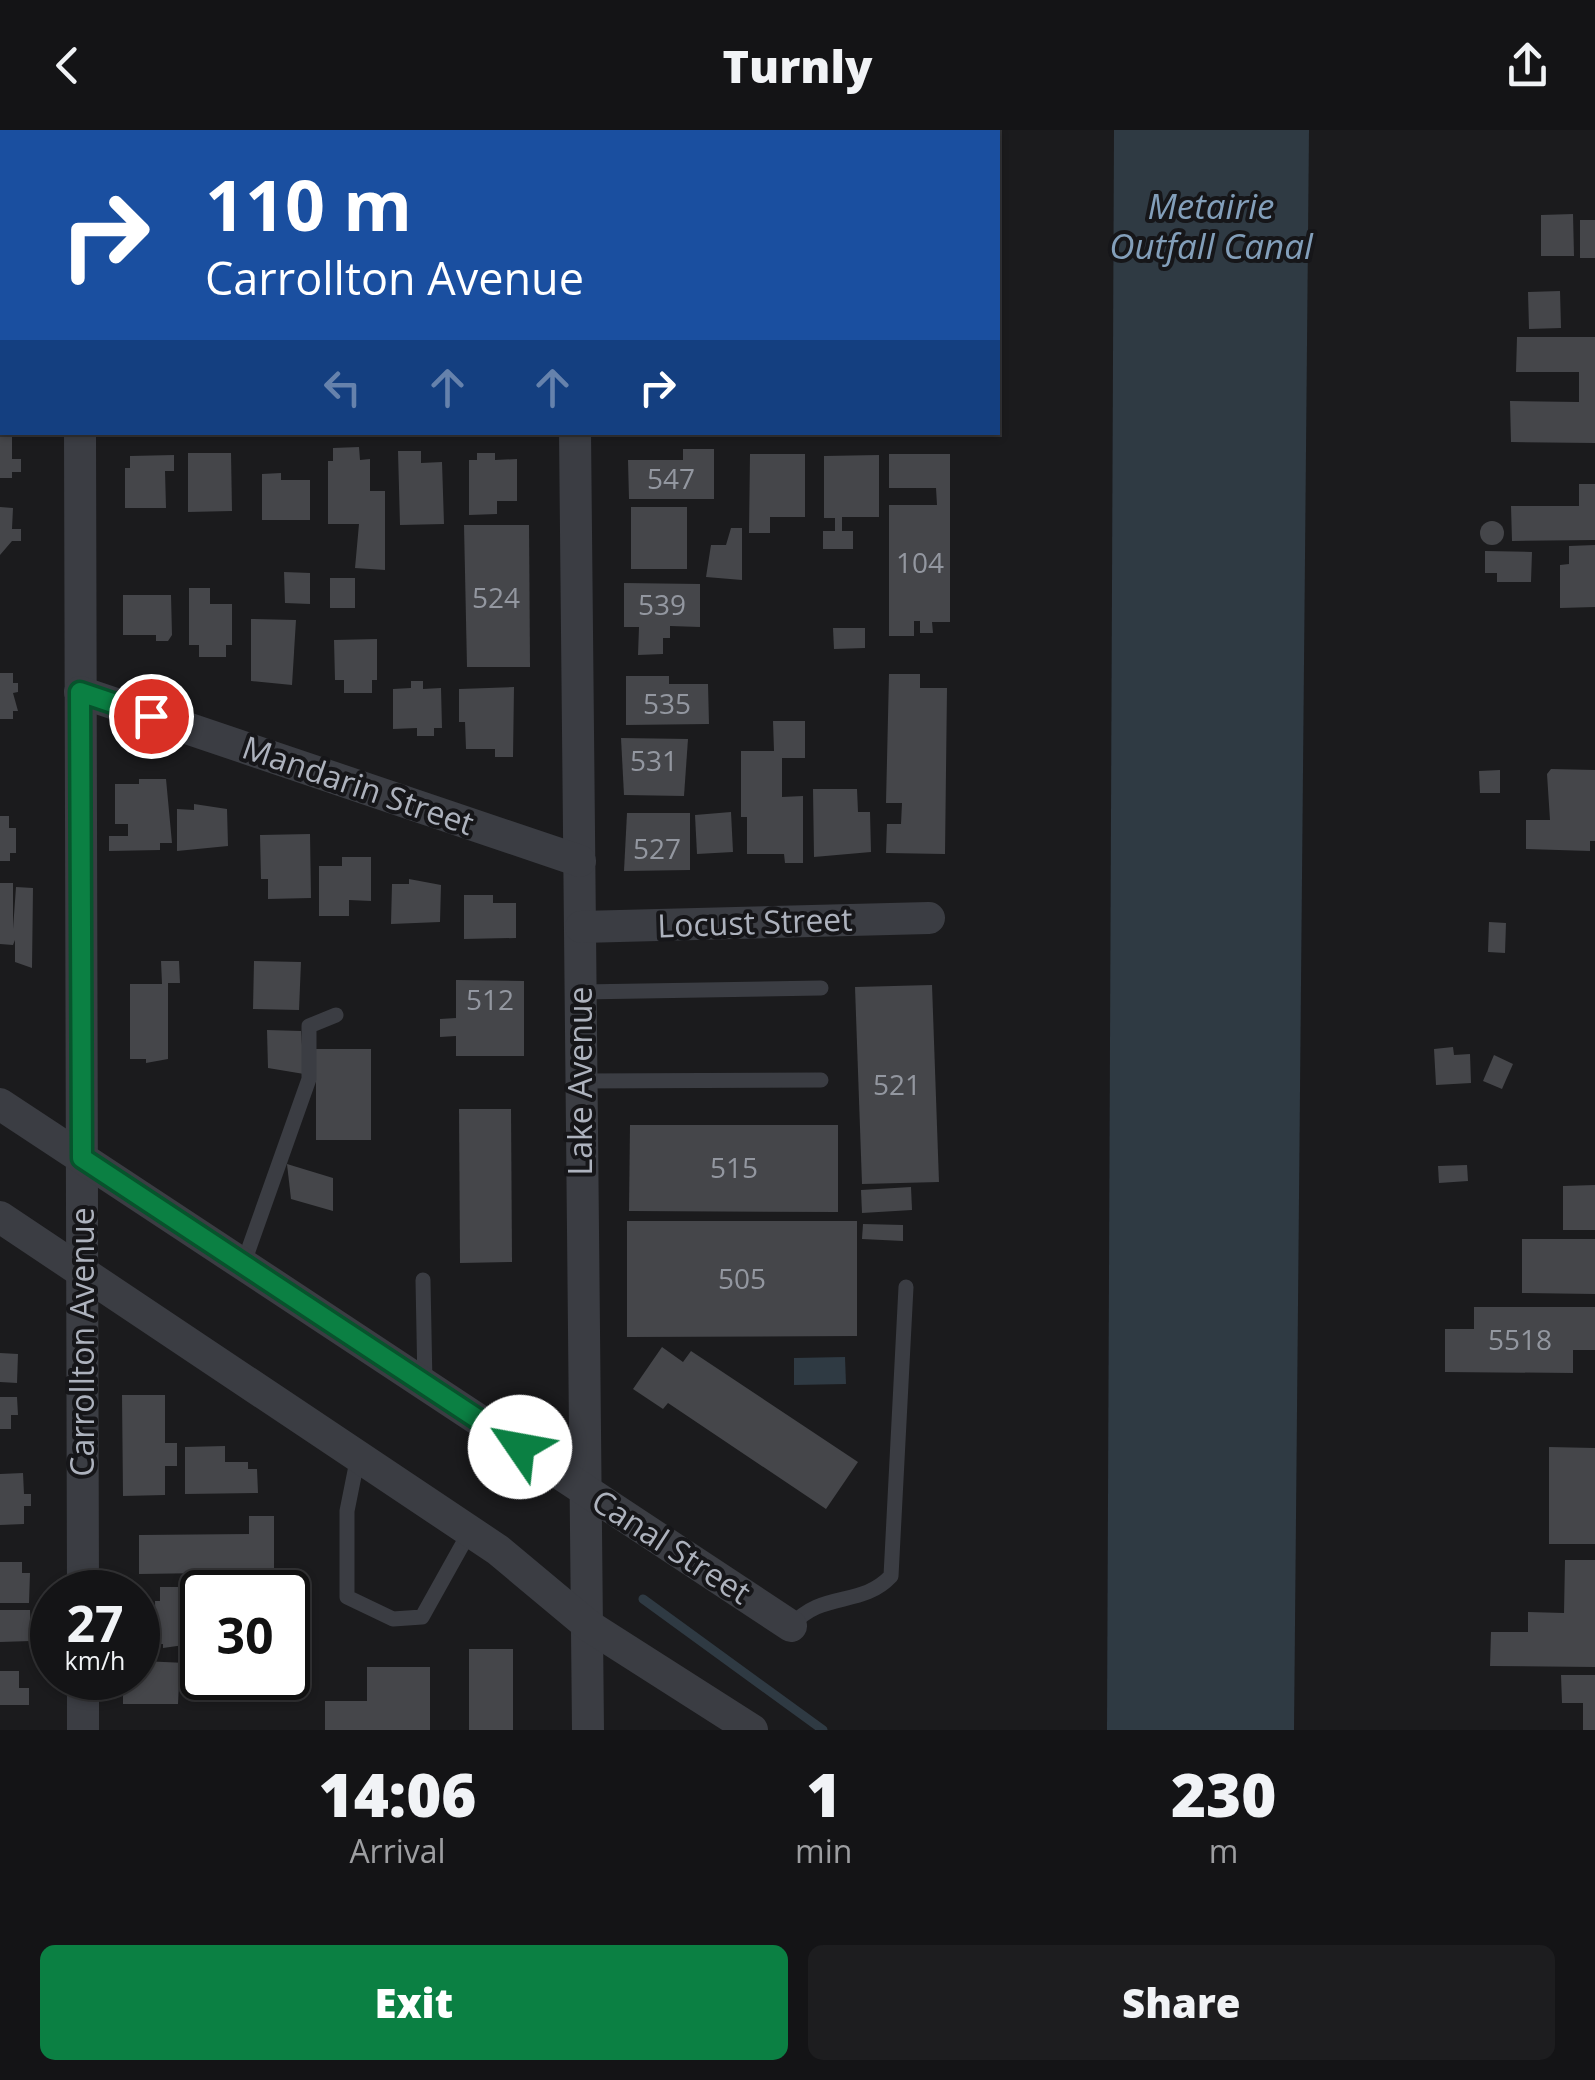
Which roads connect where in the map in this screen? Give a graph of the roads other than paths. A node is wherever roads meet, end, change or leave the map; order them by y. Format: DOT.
graph roads {
  1 [pos="80,435"];
  2 [pos="575,435"];
  3 [pos="80,692"];
  4 [pos="580,861"];
  5 [pos="929,918"];
  6 [pos="581,928"];
  7 [pos="821,988"];
  8 [pos="581,992"];
  9 [pos="336,1015"];
  10 [pos="821,1080"];
  11 [pos="581,1081"];
  12 [pos="0,1104"];
  13 [pos="82,1158"];
  14 [pos="0,1217"];
  15 [pos="244,1265"];
  16 [pos="83,1273"];
  17 [pos="422,1280"];
  18 [pos="906,1287"];
  19 [pos="426,1384"];
  20 [pos="358,1456"];
  21 [pos="582,1488"];
  22 [pos="470,1531"];
  23 [pos="83,1570"];
  24 [pos="589,1626"];
  25 [pos="791,1626"];
  26 [pos="83,1700"];
  27 [pos="83,1730"];
  28 [pos="588,1730"];
  29 [pos="752,1730"];
  1 -- 3 [label="street, Carrollton Avenue"];
  2 -- 4 [label="street, Lake Avenue"];
  3 -- 4 [label="street, Mandarin Street"];
  3 -- 13 [label="street, Carrollton Avenue"];
  4 -- 6 [label="street, Lake Avenue"];
  5 -- 6 [label="street, Locust Street"];
  6 -- 8 [label="street, Lake Avenue"];
  7 -- 8 [label="lane"];
  8 -- 11 [label="street, Lake Avenue"];
  9 -- 15 [label="lane"];
  10 -- 11 [label="lane"];
  11 -- 21 [label="street, Lake Avenue"];
  12 -- 13 [label="street, Canal Street"];
  13 -- 15 [label="street, Canal Street"];
  13 -- 16 [label="street, Carrollton Avenue"];
  14 -- 16 [label="street"];
  15 -- 19 [label="street, Canal Street"];
  16 -- 20 [label="street"];
  16 -- 23 [label="street, Carrollton Avenue"];
  17 -- 19 [label="lane"];
  18 -- 25 [label="lane"];
  19 -- 21 [label="street, Canal Street"];
  20 -- 22 [label="street"];
  20 -- 22 [label="lane"];
  21 -- 24 [label="street, Lake Avenue"];
  21 -- 25 [label="street, Canal Street"];
  22 -- 24 [label="street"];
  24 -- 28 [label="street, Lake Avenue"];
  24 -- 29 [label="street"];
  26 -- 27 [label="street"];
}
